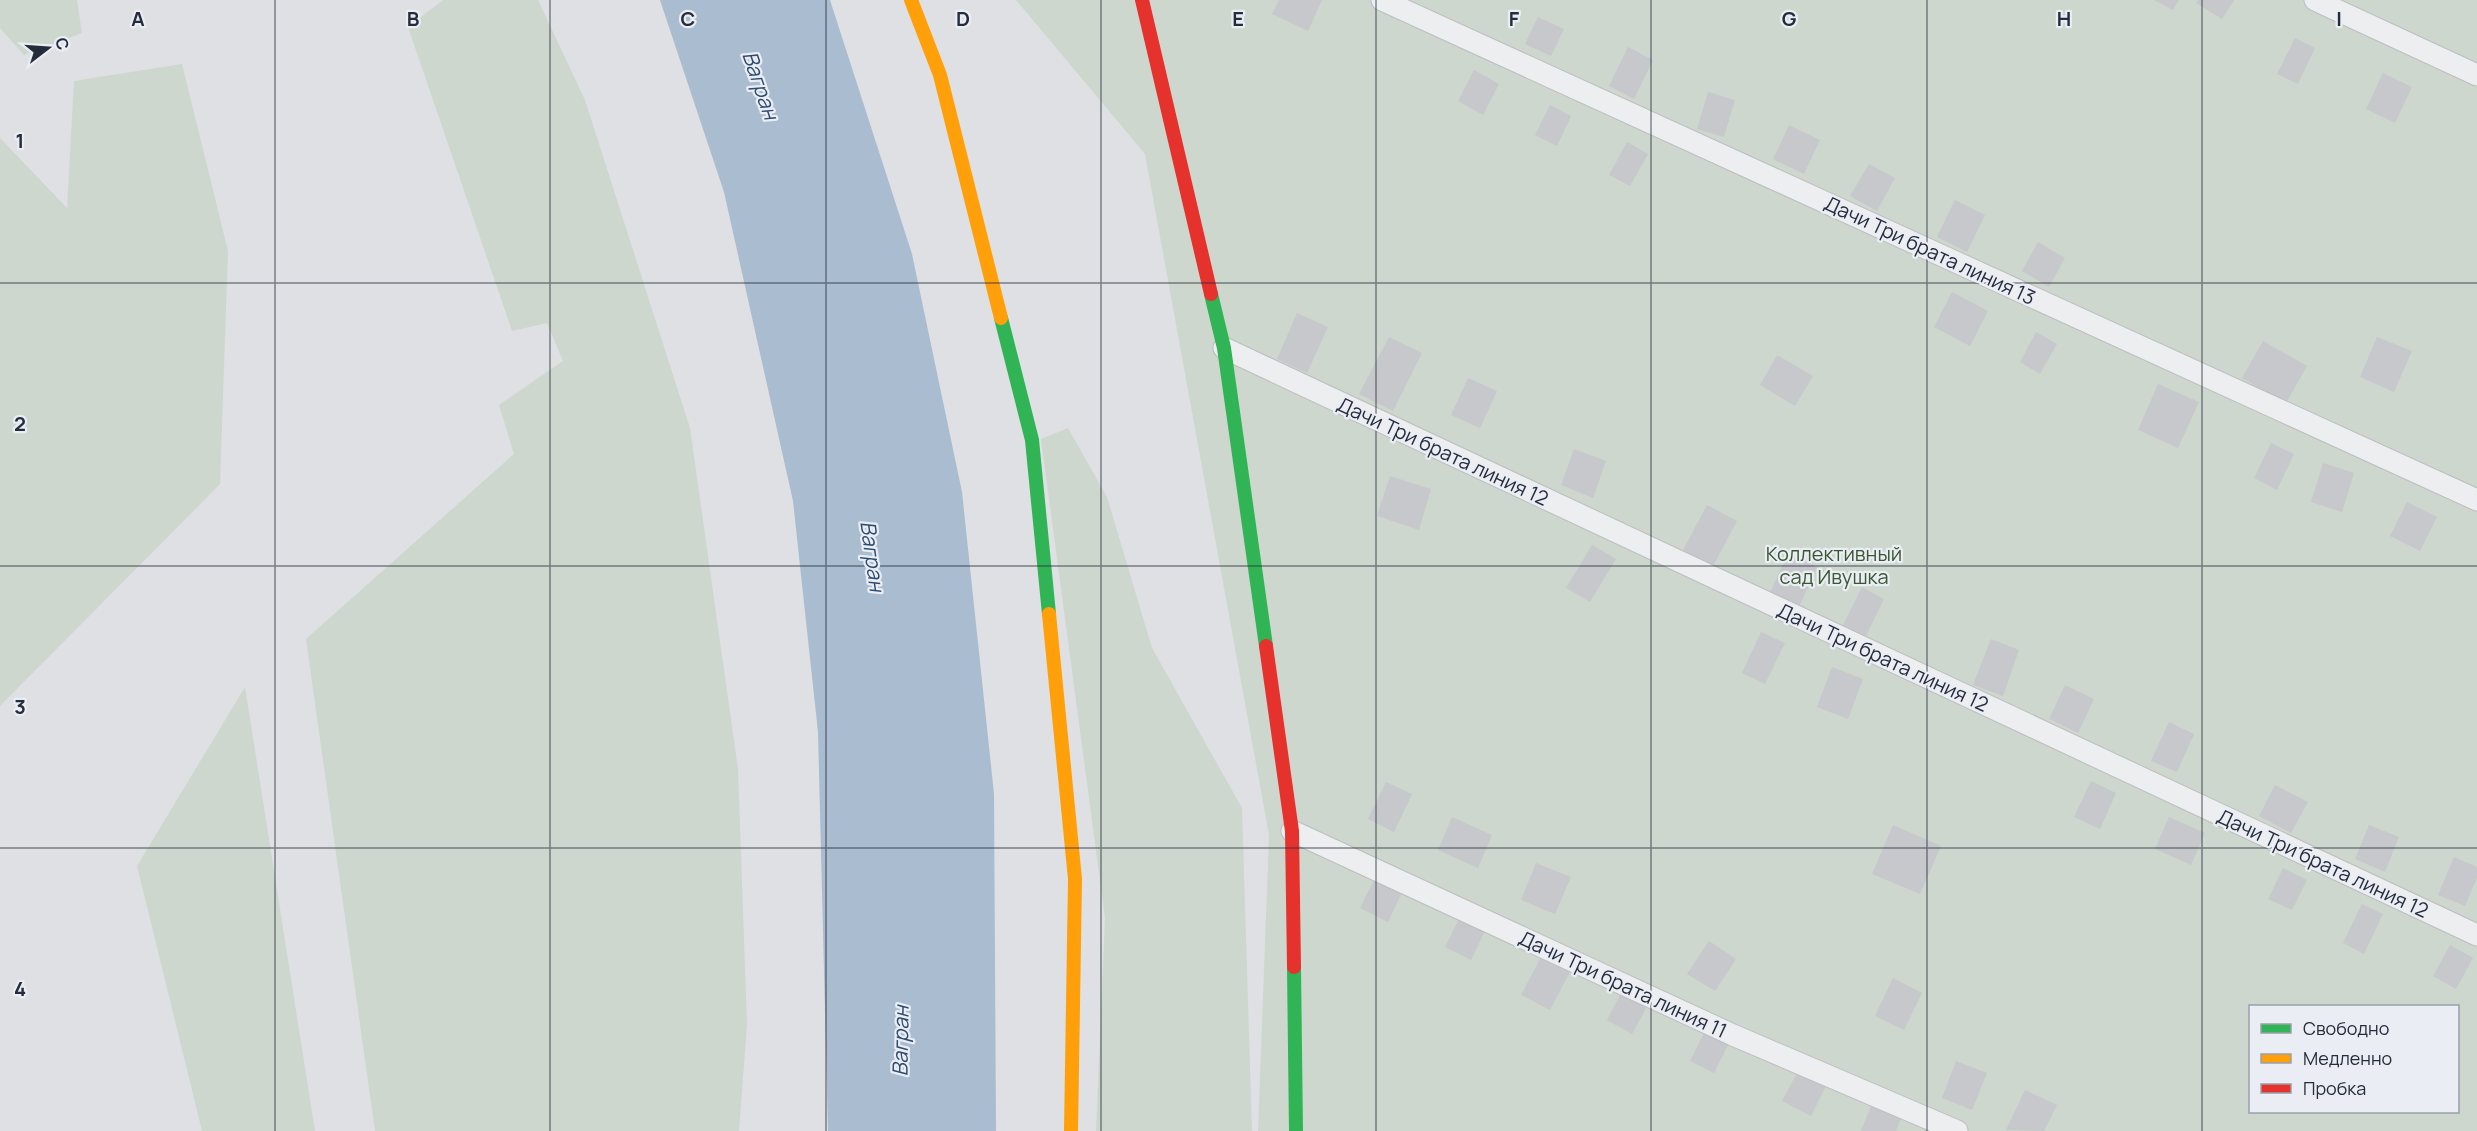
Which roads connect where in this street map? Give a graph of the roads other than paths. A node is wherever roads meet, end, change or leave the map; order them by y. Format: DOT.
graph roads {
  1 [pos="911,0"];
  2 [pos="1142,0"];
  3 [pos="1382,0"];
  4 [pos="2315,0"];
  5 [pos="2477,75"];
  6 [pos="1224,348"];
  7 [pos="2477,500"];
  8 [pos="1292,831"];
  9 [pos="2477,935"];
  10 [pos="1071,1131"];
  11 [pos="1296,1131"];
  12 [pos="1957,1131"];
  1 -- 10 [label="street"];
  2 -- 6 [label="street"];
  3 -- 7 [label="lane, Дачи Три брата линия 13"];
  4 -- 5 [label="lane"];
  6 -- 8 [label="street"];
  6 -- 9 [label="lane, Дачи Три брата линия 12"];
  8 -- 11 [label="street"];
  8 -- 12 [label="lane, Дачи Три брата линия 11"];
}
